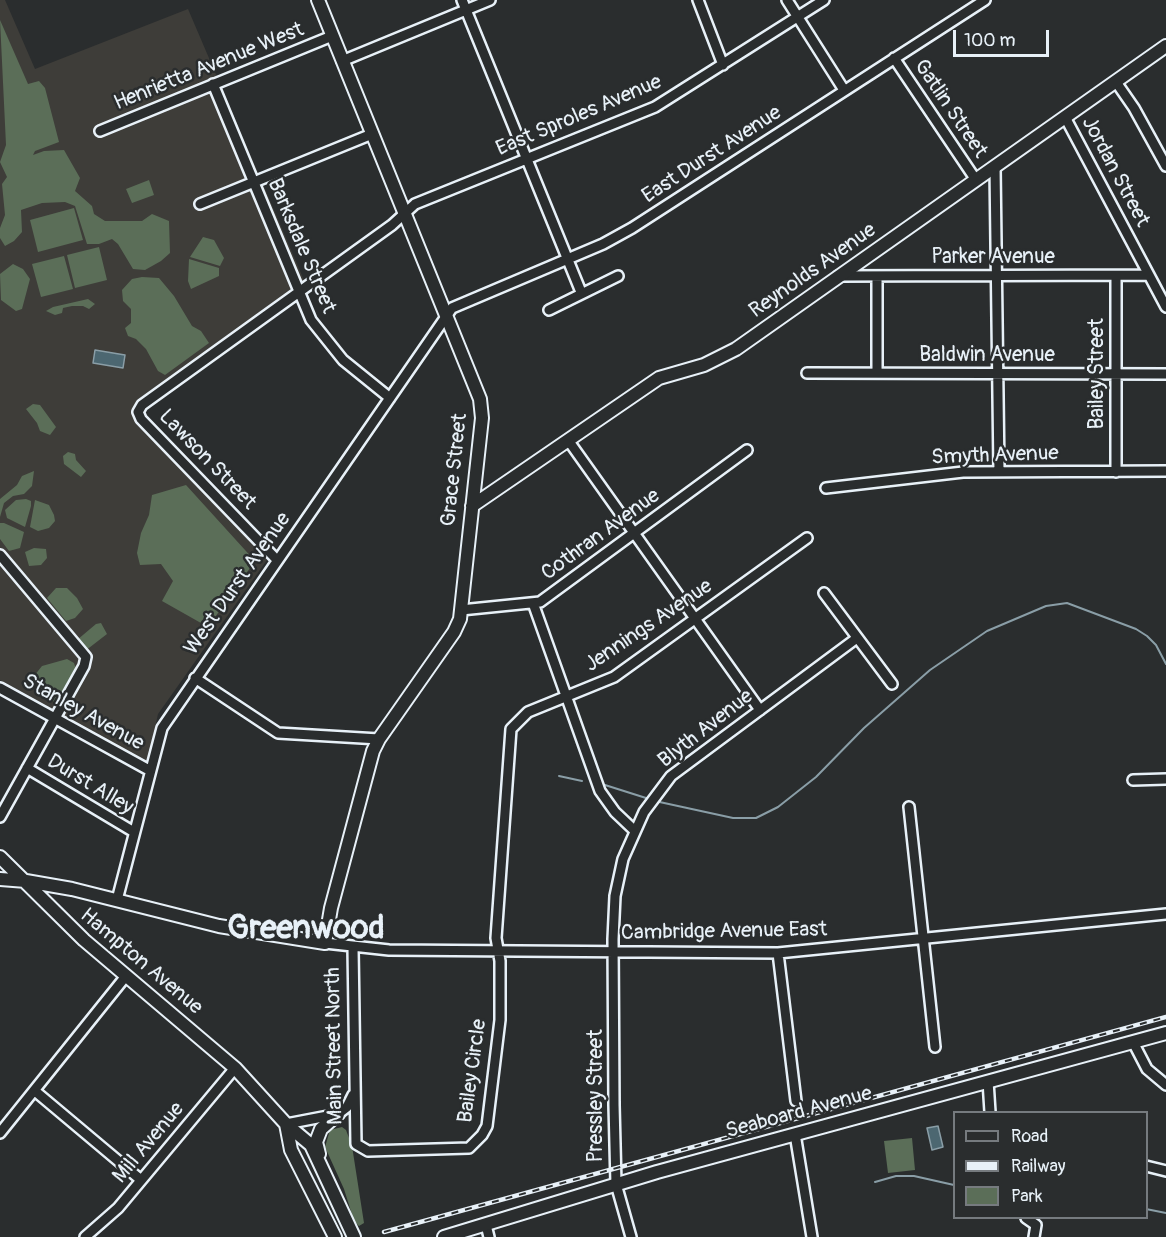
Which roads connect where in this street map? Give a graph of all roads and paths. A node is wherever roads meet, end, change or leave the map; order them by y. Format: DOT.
graph roads {
  1 [pos="318,0"];
  2 [pos="462,0"];
  3 [pos="490,0"];
  4 [pos="698,0"];
  5 [pos="787,0"];
  6 [pos="824,0"];
  7 [pos="985,0"];
  8 [pos="466,10"];
  9 [pos="798,17"];
  10 [pos="332,36"];
  11 [pos="1166,46"];
  12 [pos="894,58"];
  13 [pos="342,61"];
  14 [pos="723,65"];
  15 [pos="1116,82"];
  16 [pos="213,84"];
  17 [pos="844,90"];
  18 [pos="1065,117"];
  19 [pos="100,131"];
  20 [pos="372,134"];
  21 [pos="527,158"];
  22 [pos="1166,166"];
  23 [pos="995,167"];
  24 [pos="976,180"];
  25 [pos="254,182"];
  26 [pos="200,204"];
  27 [pos="405,215"];
  28 [pos="567,260"];
  29 [pos="1149,275"];
  30 [pos="618,276"];
  31 [pos="838,276"];
  32 [pos="997,276"];
  33 [pos="1116,276"];
  34 [pos="877,277"];
  35 [pos="300,291"];
  36 [pos="581,292"];
  37 [pos="1166,307"];
  38 [pos="549,310"];
  39 [pos="446,316"];
  40 [pos="807,373"];
  41 [pos="877,373"];
  42 [pos="997,374"];
  43 [pos="1116,374"];
  44 [pos="1166,374"];
  45 [pos="390,398"];
  46 [pos="138,410"];
  47 [pos="568,440"];
  48 [pos="747,450"];
  49 [pos="1166,471"];
  50 [pos="999,472"];
  51 [pos="1116,472"];
  52 [pos="826,488"];
  53 [pos="472,506"];
  54 [pos="634,533"];
  55 [pos="807,538"];
  56 [pos="0,555"];
  57 [pos="277,560"];
  58 [pos="824,593"];
  59 [pos="534,603"];
  60 [pos="461,610"];
  61 [pos="695,619"];
  62 [pos="857,638"];
  63 [pos="195,678"];
  64 [pos="892,684"];
  65 [pos="0,688"];
  66 [pos="566,697"];
  67 [pos="760,710"];
  68 [pos="55,719"];
  69 [pos="379,739"];
  70 [pos="27,768"];
  71 [pos="149,770"];
  72 [pos="1166,779"];
  73 [pos="1133,780"];
  74 [pos="909,807"];
  75 [pos="0,817"];
  76 [pos="635,831"];
  77 [pos="134,832"];
  78 [pos="0,857"];
  79 [pos="0,879"];
  80 [pos="26,880"];
  81 [pos="117,900"];
  82 [pos="1166,914"];
  83 [pos="922,939"];
  84 [pos="325,943"];
  85 [pos="353,948"];
  86 [pos="497,951"];
  87 [pos="614,952"];
  88 [pos="778,953"];
  89 [pos="126,975"];
  90 [pos="1166,1033"];
  91 [pos="1133,1042"];
  92 [pos="935,1047"];
  93 [pos="235,1068"];
  94 [pos="988,1081"];
  95 [pos="1166,1085"];
  96 [pos="35,1091"];
  97 [pos="355,1092"];
  98 [pos="796,1101"];
  99 [pos="990,1111"];
  100 [pos="338,1114"];
  101 [pos="286,1124"];
  102 [pos="0,1133"];
  103 [pos="795,1134"];
  104 [pos="356,1144"];
  105 [pos="1148,1166"];
  106 [pos="321,1167"];
  107 [pos="1166,1171"];
  108 [pos="141,1180"];
  109 [pos="616,1184"];
  110 [pos="1027,1219"];
  111 [pos="487,1231"];
  112 [pos="353,1235"];
  113 [pos="85,1237"];
  114 [pos="335,1237"];
  115 [pos="444,1237"];
  116 [pos="631,1237"];
  117 [pos="812,1237"];
  118 [pos="1034,1237"];
  1 -- 10 [label="main road, Grace Street"];
  2 -- 8 [label="street"];
  3 -- 8 [label="street"];
  4 -- 14 [label="street"];
  5 -- 9 [label="street"];
  6 -- 9 [label="street, East Sproles Avenue"];
  7 -- 12 [label="street, East Durst Avenue"];
  8 -- 13 [label="street"];
  8 -- 21 [label="street"];
  9 -- 14 [label="street, East Sproles Avenue"];
  9 -- 17 [label="street"];
  10 -- 13 [label="main road, Grace Street"];
  10 -- 16 [label="street, Henrietta Avenue West"];
  11 -- 15 [label="main road, Reynolds Avenue"];
  12 -- 17 [label="street, East Durst Avenue"];
  12 -- 24 [label="street, Gatlin Street"];
  13 -- 20 [label="main road, Grace Street"];
  14 -- 21 [label="street, East Sproles Avenue"];
  15 -- 18 [label="main road, Reynolds Avenue"];
  15 -- 22 [label="street"];
  16 -- 19 [label="street, Henrietta Avenue West"];
  16 -- 25 [label="street, Barksdale Street"];
  17 -- 28 [label="street, East Durst Avenue"];
  18 -- 23 [label="main road, Reynolds Avenue"];
  18 -- 29 [label="street, Jordan Street"];
  20 -- 25 [label="street"];
  20 -- 27 [label="main road, Grace Street"];
  21 -- 27 [label="street, East Sproles Avenue"];
  21 -- 28 [label="street"];
  23 -- 24 [label="main road, Reynolds Avenue"];
  23 -- 32 [label="street"];
  24 -- 31 [label="main road, Reynolds Avenue"];
  25 -- 26 [label="street"];
  25 -- 35 [label="street, Barksdale Street"];
  27 -- 35 [label="street, East Sproles Avenue"];
  27 -- 39 [label="main road, Grace Street"];
  28 -- 36 [label="street"];
  28 -- 39 [label="street, East Durst Avenue"];
  29 -- 33 [label="street, Parker Avenue"];
  29 -- 37 [label="street, Jordan Street"];
  30 -- 36 [label="street"];
  31 -- 34 [label="street, Parker Avenue"];
  31 -- 47 [label="main road, Reynolds Avenue"];
  32 -- 33 [label="street, Parker Avenue"];
  32 -- 34 [label="street, Parker Avenue"];
  32 -- 42 [label="street"];
  33 -- 43 [label="street, Bailey Street"];
  34 -- 41 [label="street"];
  35 -- 45 [label="street, Barksdale Street"];
  35 -- 46 [label="street, East Sproles Avenue"];
  36 -- 38 [label="street"];
  39 -- 45 [label="street, West Durst Avenue"];
  39 -- 53 [label="main road, Grace Street"];
  40 -- 41 [label="street, Baldwin Avenue"];
  41 -- 42 [label="street, Baldwin Avenue"];
  42 -- 43 [label="street, Baldwin Avenue"];
  42 -- 50 [label="street"];
  43 -- 44 [label="street, Baldwin Avenue"];
  43 -- 51 [label="street, Bailey Street"];
  45 -- 57 [label="street, West Durst Avenue"];
  46 -- 57 [label="street, Lawson Street"];
  47 -- 53 [label="main road, Reynolds Avenue"];
  47 -- 54 [label="street"];
  48 -- 54 [label="street, Cothran Avenue"];
  49 -- 51 [label="street, Smyth Avenue"];
  50 -- 51 [label="street, Smyth Avenue"];
  50 -- 52 [label="street, Smyth Avenue"];
  53 -- 60 [label="main road, Grace Street"];
  54 -- 59 [label="street, Cothran Avenue"];
  54 -- 61 [label="street"];
  55 -- 61 [label="street, Jennings Avenue"];
  56 -- 68 [label="street"];
  57 -- 63 [label="street, West Durst Avenue"];
  58 -- 62 [label="street"];
  59 -- 60 [label="street, Cothran Avenue"];
  59 -- 66 [label="street"];
  60 -- 69 [label="main road, Grace Street"];
  61 -- 66 [label="street, Jennings Avenue"];
  61 -- 67 [label="street"];
  62 -- 64 [label="street"];
  62 -- 67 [label="street, Blyth Avenue"];
  63 -- 69 [label="street"];
  63 -- 71 [label="street, West Durst Avenue"];
  65 -- 68 [label="street, Stanley Avenue"];
  66 -- 76 [label="street"];
  66 -- 86 [label="street, Jennings Avenue"];
  67 -- 76 [label="street, Blyth Avenue"];
  68 -- 70 [label="street"];
  68 -- 71 [label="street, Stanley Avenue"];
  69 -- 84 [label="main road, Grace Street"];
  70 -- 75 [label="street"];
  70 -- 77 [label="street, Durst Alley"];
  71 -- 77 [label="street, West Durst Avenue"];
  72 -- 73 [label="street"];
  74 -- 83 [label="street"];
  76 -- 87 [label="street, Blyth Avenue"];
  77 -- 81 [label="street, West Durst Avenue"];
  78 -- 80 [label="main road, Hampton Avenue"];
  79 -- 80 [label="main road"];
  80 -- 81 [label="main road"];
  80 -- 89 [label="main road, Hampton Avenue"];
  81 -- 84 [label="main road"];
  82 -- 83 [label="street, Cambridge Avenue East"];
  83 -- 88 [label="street, Cambridge Avenue East"];
  83 -- 92 [label="street"];
  84 -- 85 [label="street, Cambridge Avenue East"];
  85 -- 86 [label="street, Cambridge Avenue East"];
  85 -- 97 [label="street, Main Street North"];
  86 -- 87 [label="street, Cambridge Avenue East"];
  86 -- 104 [label="street, Bailey Circle"];
  87 -- 88 [label="street, Cambridge Avenue East"];
  87 -- 109 [label="street, Pressley Street"];
  88 -- 98 [label="street"];
  89 -- 93 [label="main road, Hampton Avenue"];
  89 -- 96 [label="street"];
  90 -- 91 [label="main road, Seaboard Avenue"];
  91 -- 94 [label="main road, Seaboard Avenue"];
  91 -- 95 [label="street"];
  93 -- 101 [label="main road, Hampton Avenue"];
  93 -- 108 [label="street, Mill Avenue"];
  94 -- 99 [label="street"];
  94 -- 103 [label="main road, Seaboard Avenue"];
  96 -- 102 [label="street"];
  96 -- 108 [label="street"];
  97 -- 100 [label="street"];
  97 -- 104 [label="street, Main Street North"];
  100 -- 101 [label="street"];
  100 -- 106 [label="main road"];
  101 -- 106 [label="main road, Hampton Avenue"];
  101 -- 114 [label="main road"];
  103 -- 109 [label="main road, Seaboard Avenue"];
  103 -- 117 [label="street"];
  105 -- 107 [label="street"];
  106 -- 112 [label="main road, Hampton Avenue"];
  108 -- 113 [label="street, Mill Avenue"];
  109 -- 111 [label="main road, Seaboard Avenue"];
  109 -- 116 [label="street, Pressley Street"];
  110 -- 118 [label="street"];
  111 -- 115 [label="main road, Seaboard Avenue"];
}
